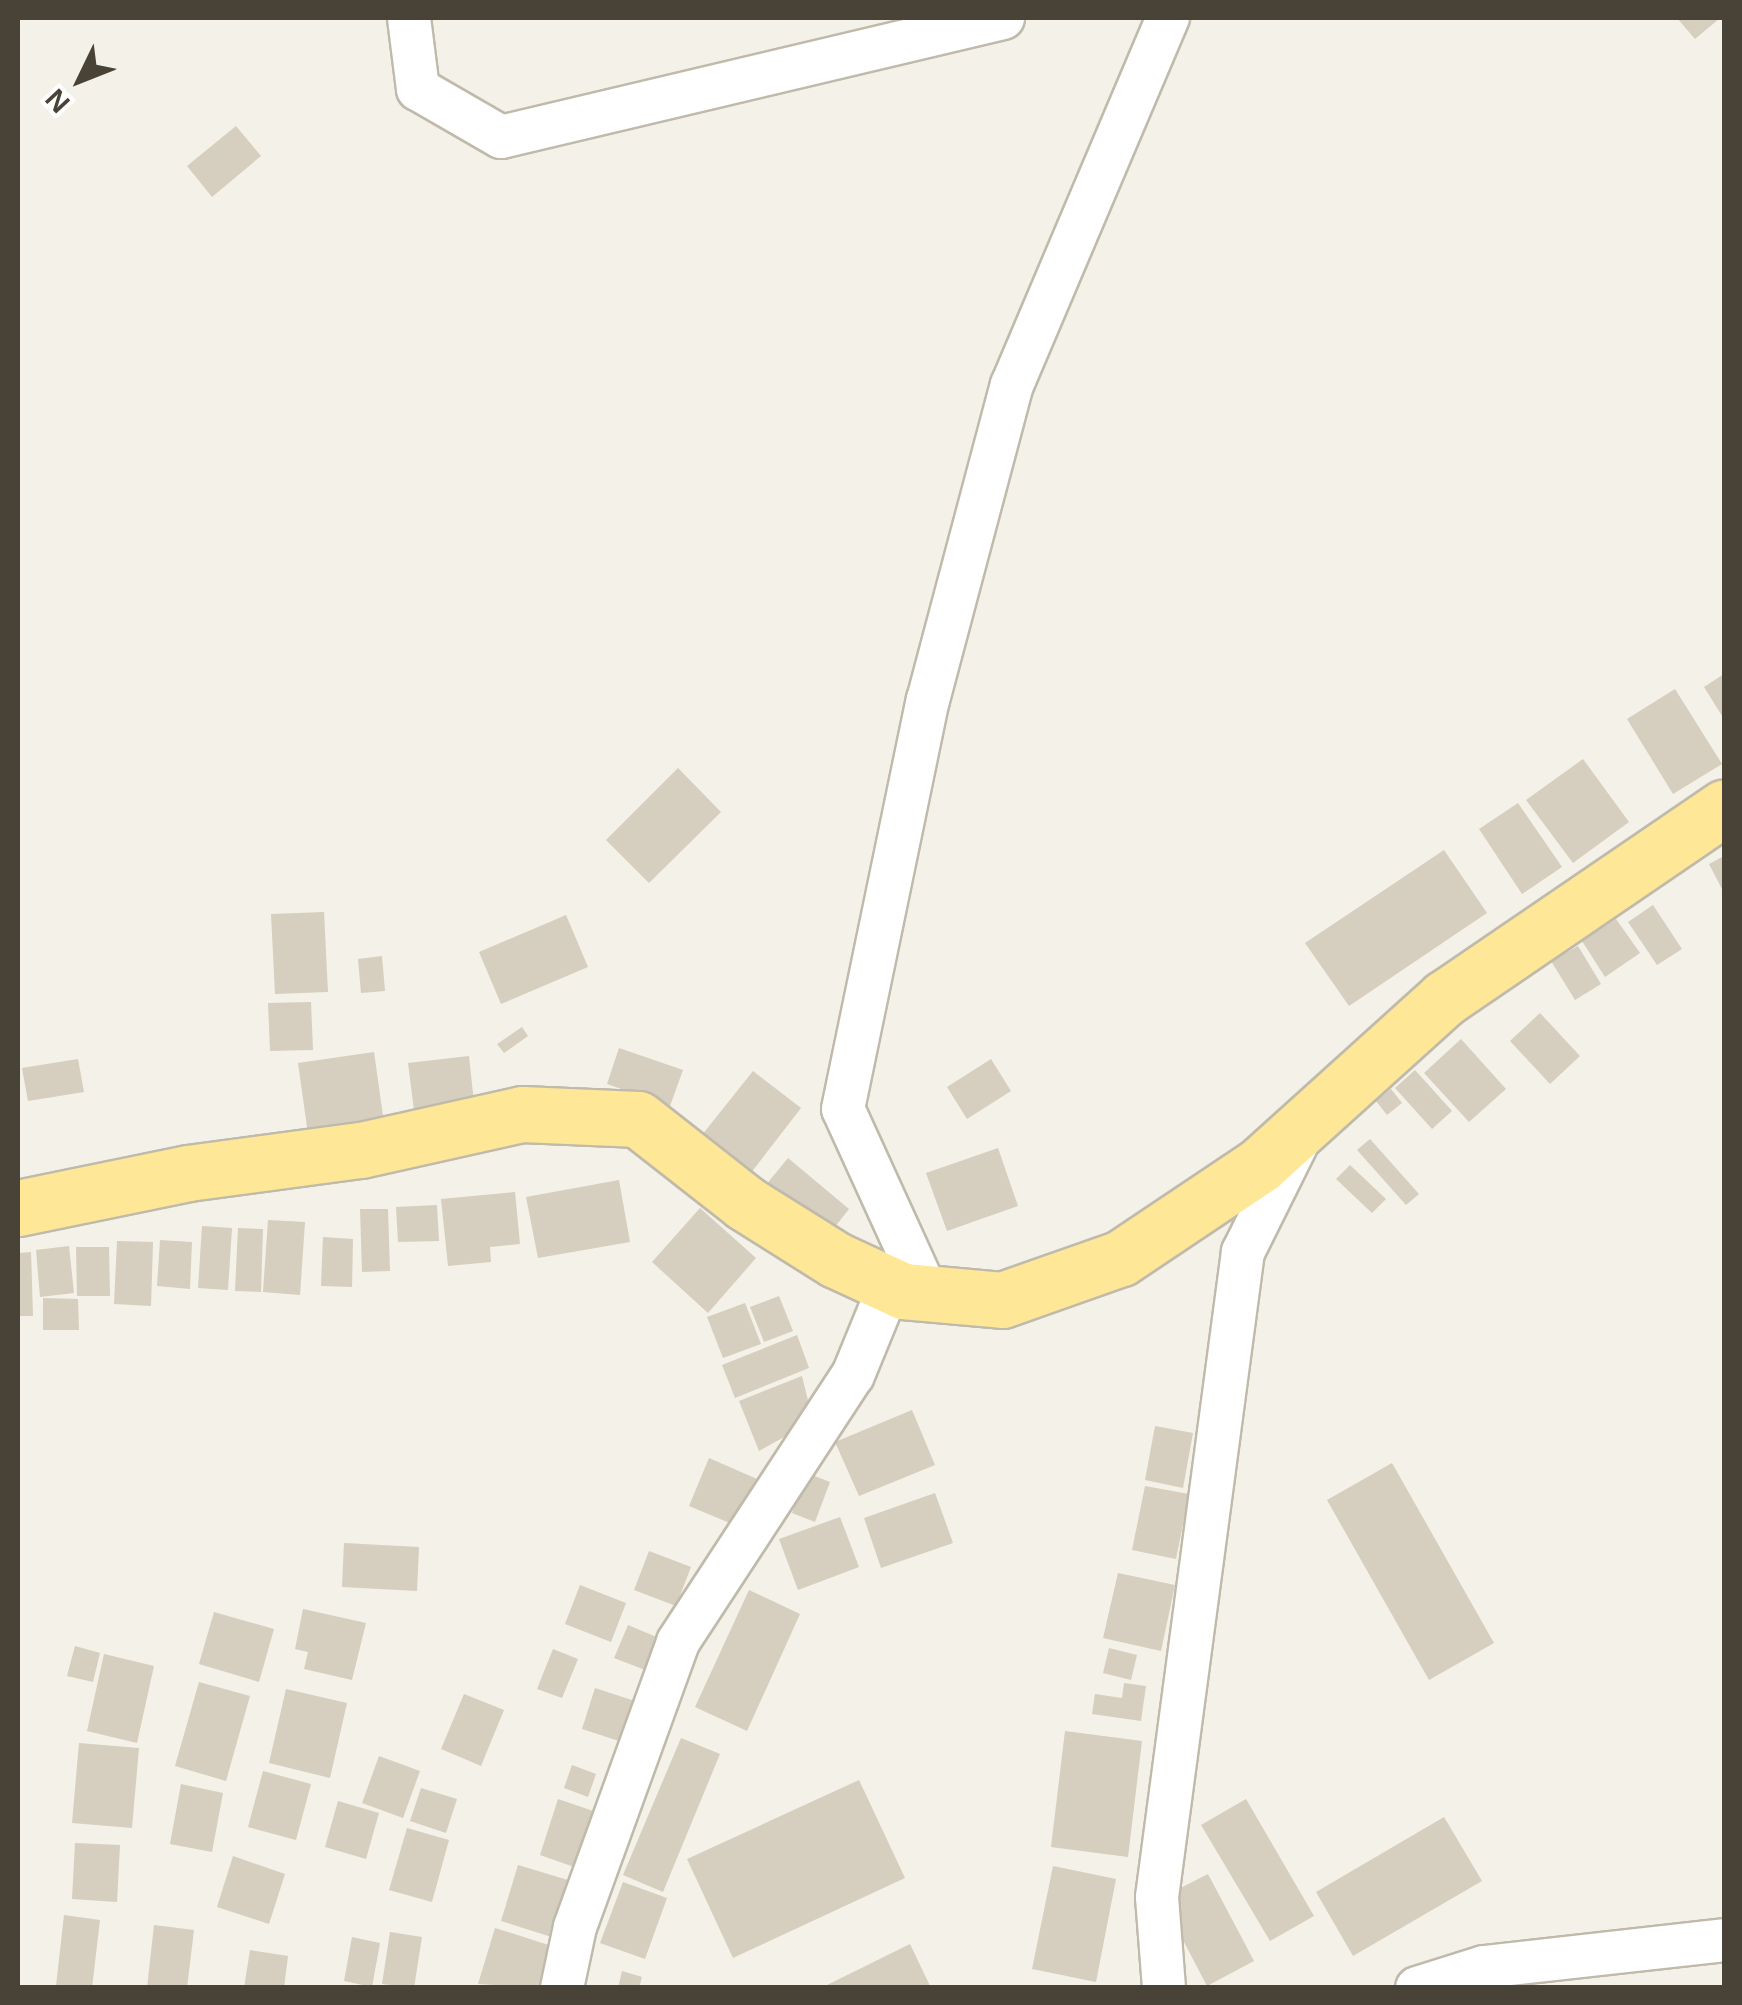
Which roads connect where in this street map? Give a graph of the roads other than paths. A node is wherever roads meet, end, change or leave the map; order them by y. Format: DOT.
graph roads {
  1 [pos="410,18"];
  2 [pos="1003,18"];
  3 [pos="1168,18"];
  4 [pos="1724,808"];
  5 [pos="1303,1130"];
  6 [pos="18,1208"];
  7 [pos="908,1289"];
  8 [pos="1724,1940"];
  9 [pos="562,1988"];
  10 [pos="1164,1988"];
  11 [pos="1417,1988"];
  1 -- 2 [label="street"];
  3 -- 7 [label="street"];
  4 -- 5 [label="main road"];
  5 -- 7 [label="main road"];
  5 -- 10 [label="street"];
  6 -- 7 [label="main road"];
  7 -- 9 [label="street"];
  8 -- 11 [label="street"];
}
